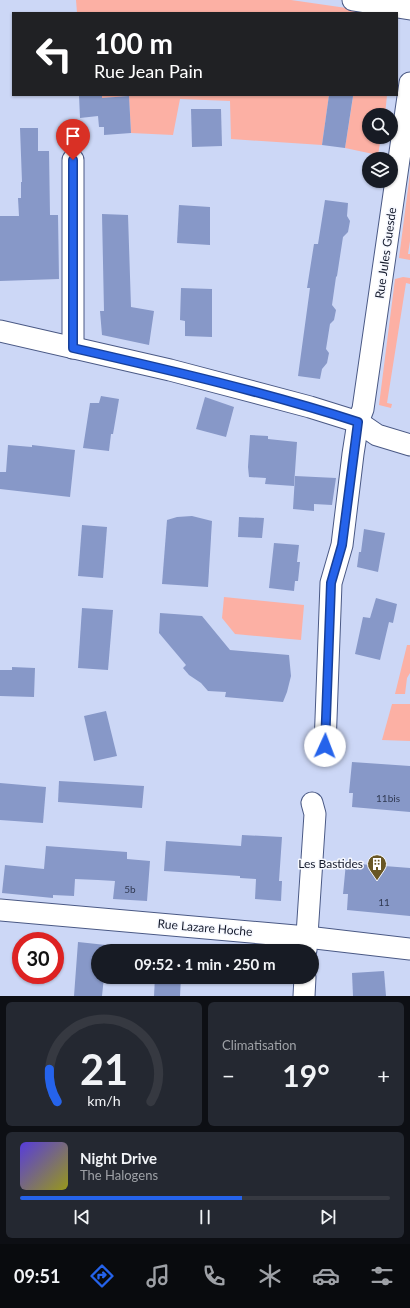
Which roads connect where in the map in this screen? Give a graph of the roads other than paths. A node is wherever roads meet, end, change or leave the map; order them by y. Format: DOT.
graph roads {
  1 [pos="353,0"];
  2 [pos="410,9"];
  3 [pos="410,84"];
  4 [pos="73,160"];
  5 [pos="0,331"];
  6 [pos="73,348"];
  7 [pos="358,422"];
  8 [pos="410,445"];
  9 [pos="325,746"];
  10 [pos="312,804"];
  11 [pos="0,910"];
  12 [pos="306,944"];
  13 [pos="319,945"];
  14 [pos="410,949"];
  15 [pos="305,984"];
  16 [pos="304,996"];
  1 -- 2 [label="street"];
  3 -- 7 [label="street, Rue Jules Guesde"];
  4 -- 6 [label="street"];
  5 -- 6 [label="street"];
  6 -- 7 [label="street"];
  7 -- 8 [label="street"];
  7 -- 9 [label="street, Rue Jules Guesde"];
  10 -- 12 [label="street"];
  11 -- 12 [label="street, Rue Lazare Hoche"];
  13 -- 14 [label="street, Rue Lazare Hoche"];
  15 -- 16 [label="street"];
}
